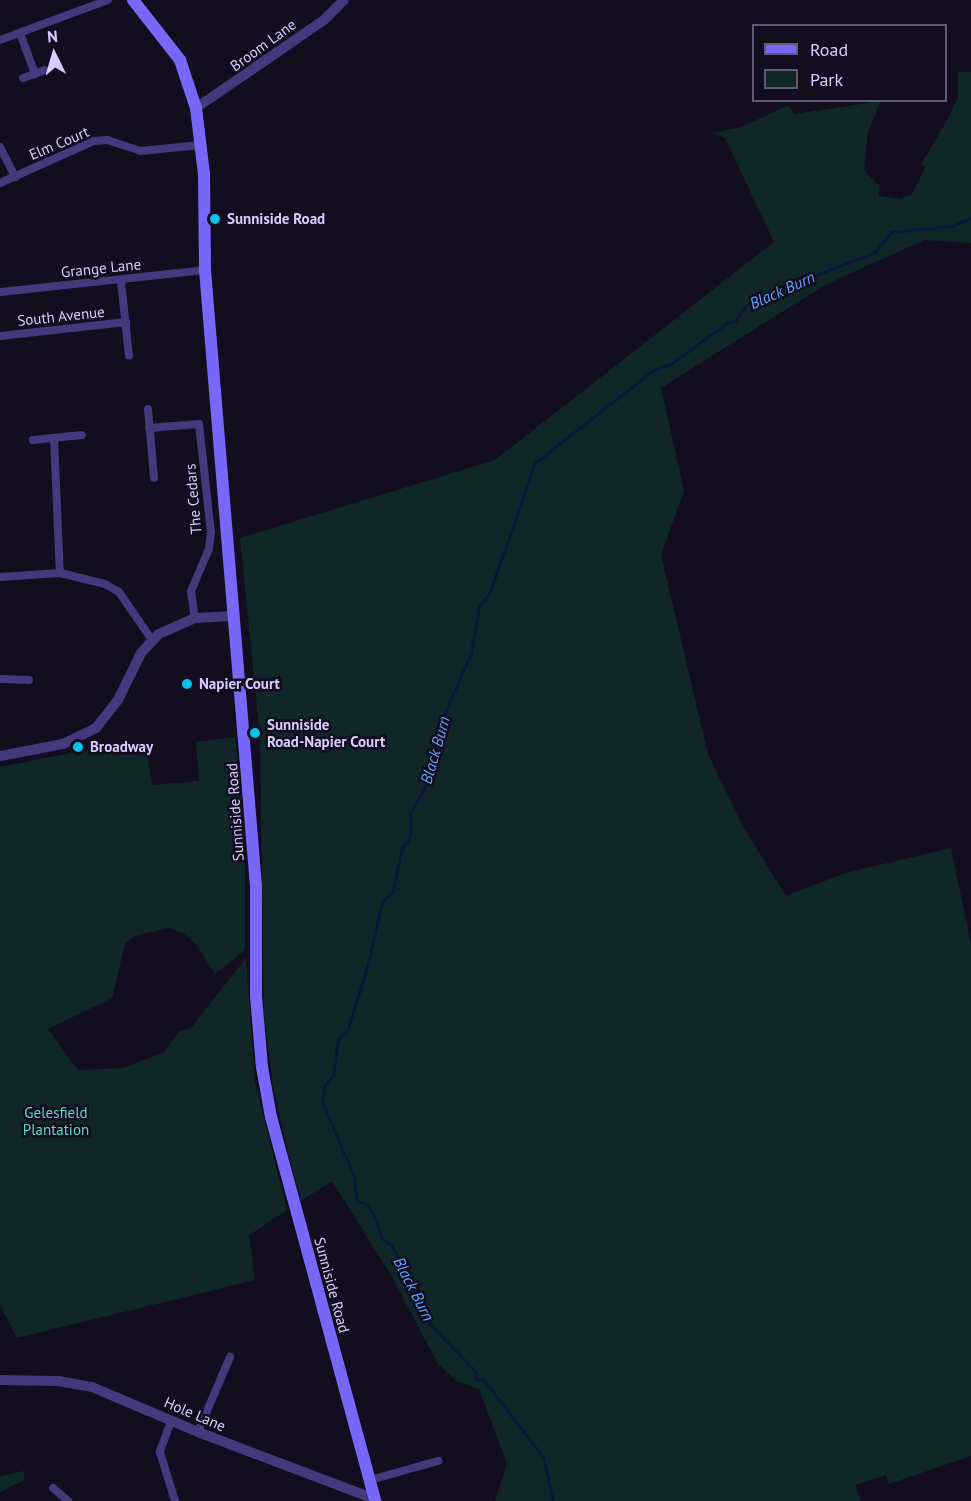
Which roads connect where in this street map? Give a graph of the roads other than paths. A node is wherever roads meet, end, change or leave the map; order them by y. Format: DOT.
graph roads {
  1 [pos="108,0"];
  2 [pos="133,0"];
  3 [pos="344,0"];
  4 [pos="20,33"];
  5 [pos="0,40"];
  6 [pos="45,70"];
  7 [pos="35,74"];
  8 [pos="23,78"];
  9 [pos="196,108"];
  10 [pos="201,145"];
  11 [pos="0,147"];
  12 [pos="15,177"];
  13 [pos="0,183"];
  14 [pos="205,270"];
  15 [pos="122,280"];
  16 [pos="0,292"];
  17 [pos="126,322"];
  18 [pos="0,336"];
  19 [pos="129,356"];
  20 [pos="148,409"];
  21 [pos="149,429"];
  22 [pos="82,435"];
  23 [pos="54,438"];
  24 [pos="33,440"];
  25 [pos="154,478"];
  26 [pos="60,573"];
  27 [pos="0,577"];
  28 [pos="236,615"];
  29 [pos="195,618"];
  30 [pos="153,640"];
  31 [pos="0,679"];
  32 [pos="29,680"];
  33 [pos="0,756"];
  34 [pos="230,1357"];
  35 [pos="0,1380"];
  36 [pos="171,1420"];
  37 [pos="198,1432"];
  38 [pos="438,1461"];
  39 [pos="370,1480"];
  40 [pos="53,1488"];
  41 [pos="374,1500"];
  42 [pos="68,1501"];
  43 [pos="175,1501"];
  1 -- 4 [label="street"];
  2 -- 9 [label="main road, Sunniside Road"];
  3 -- 9 [label="street, Broom Lane"];
  4 -- 5 [label="street"];
  4 -- 7 [label="street"];
  6 -- 7 [label="street"];
  7 -- 8 [label="street"];
  9 -- 10 [label="main road, Sunniside Road"];
  10 -- 12 [label="street, Elm Court"];
  10 -- 14 [label="main road, Sunniside Road"];
  11 -- 12 [label="street"];
  12 -- 13 [label="street, Elm Court"];
  14 -- 15 [label="street, Grange Lane"];
  14 -- 28 [label="main road, Sunniside Road"];
  15 -- 16 [label="street, Grange Lane"];
  15 -- 17 [label="street"];
  17 -- 18 [label="street, South Avenue"];
  17 -- 19 [label="street"];
  20 -- 21 [label="street"];
  21 -- 25 [label="street"];
  21 -- 29 [label="street, The Cedars"];
  22 -- 23 [label="street"];
  23 -- 24 [label="street"];
  23 -- 26 [label="street"];
  26 -- 27 [label="street"];
  26 -- 30 [label="street"];
  28 -- 29 [label="street"];
  28 -- 39 [label="main road, Sunniside Road"];
  29 -- 30 [label="street"];
  30 -- 33 [label="street"];
  31 -- 32 [label="street"];
  34 -- 37 [label="street"];
  35 -- 36 [label="street, Hole Lane"];
  36 -- 37 [label="street, Hole Lane"];
  36 -- 43 [label="street"];
  37 -- 41 [label="street, Hole Lane"];
  38 -- 39 [label="street"];
  39 -- 41 [label="main road, Sunniside Road"];
  40 -- 42 [label="street"];
}
